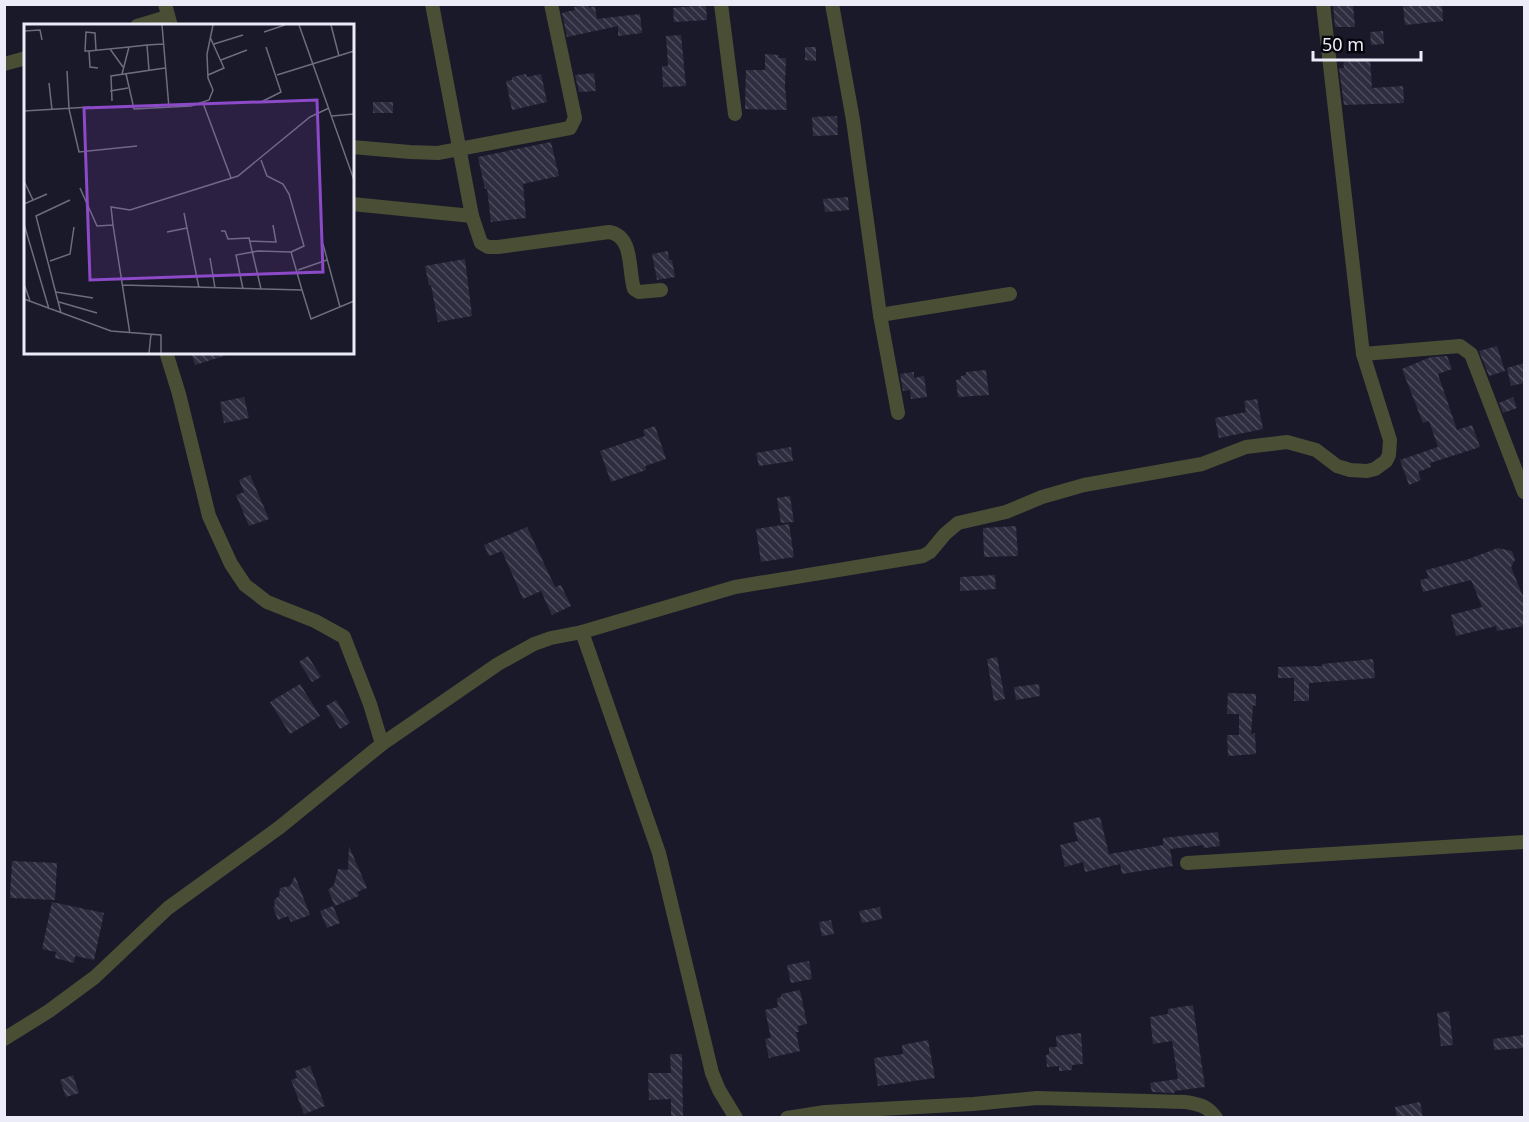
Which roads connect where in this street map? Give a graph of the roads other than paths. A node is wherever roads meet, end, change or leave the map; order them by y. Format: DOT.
graph roads {
  1 [pos="432,4"];
  2 [pos="551,4"];
  3 [pos="721,4"];
  4 [pos="832,4"];
  5 [pos="1323,4"];
  6 [pos="168,16"];
  7 [pos="143,24"];
  8 [pos="24,59"];
  9 [pos="4,64"];
  10 [pos="735,114"];
  11 [pos="354,147"];
  12 [pos="459,148"];
  13 [pos="354,204"];
  14 [pos="472,216"];
  15 [pos="661,290"];
  16 [pos="1010,294"];
  17 [pos="880,315"];
  18 [pos="167,354"];
  19 [pos="1363,354"];
  20 [pos="898,413"];
  21 [pos="1524,492"];
  22 [pos="582,632"];
  23 [pos="382,744"];
  24 [pos="1524,842"];
  25 [pos="1186,863"];
  26 [pos="4,1039"];
  27 [pos="974,1111"];
  28 [pos="736,1118"];
  29 [pos="787,1118"];
  30 [pos="1216,1118"];
  1 -- 12 [label="street"];
  2 -- 12 [label="street"];
  3 -- 10 [label="street"];
  4 -- 17 [label="street"];
  5 -- 19 [label="street"];
  6 -- 7 [label="street"];
  8 -- 9 [label="street"];
  11 -- 12 [label="street"];
  12 -- 14 [label="street"];
  13 -- 14 [label="street"];
  14 -- 15 [label="street"];
  16 -- 17 [label="street"];
  17 -- 20 [label="street"];
  18 -- 23 [label="street"];
  19 -- 21 [label="street"];
  19 -- 22 [label="street"];
  22 -- 23 [label="street"];
  22 -- 28 [label="street"];
  23 -- 26 [label="street"];
  24 -- 25 [label="street"];
  27 -- 29 [label="street"];
  27 -- 30 [label="street"];
}
